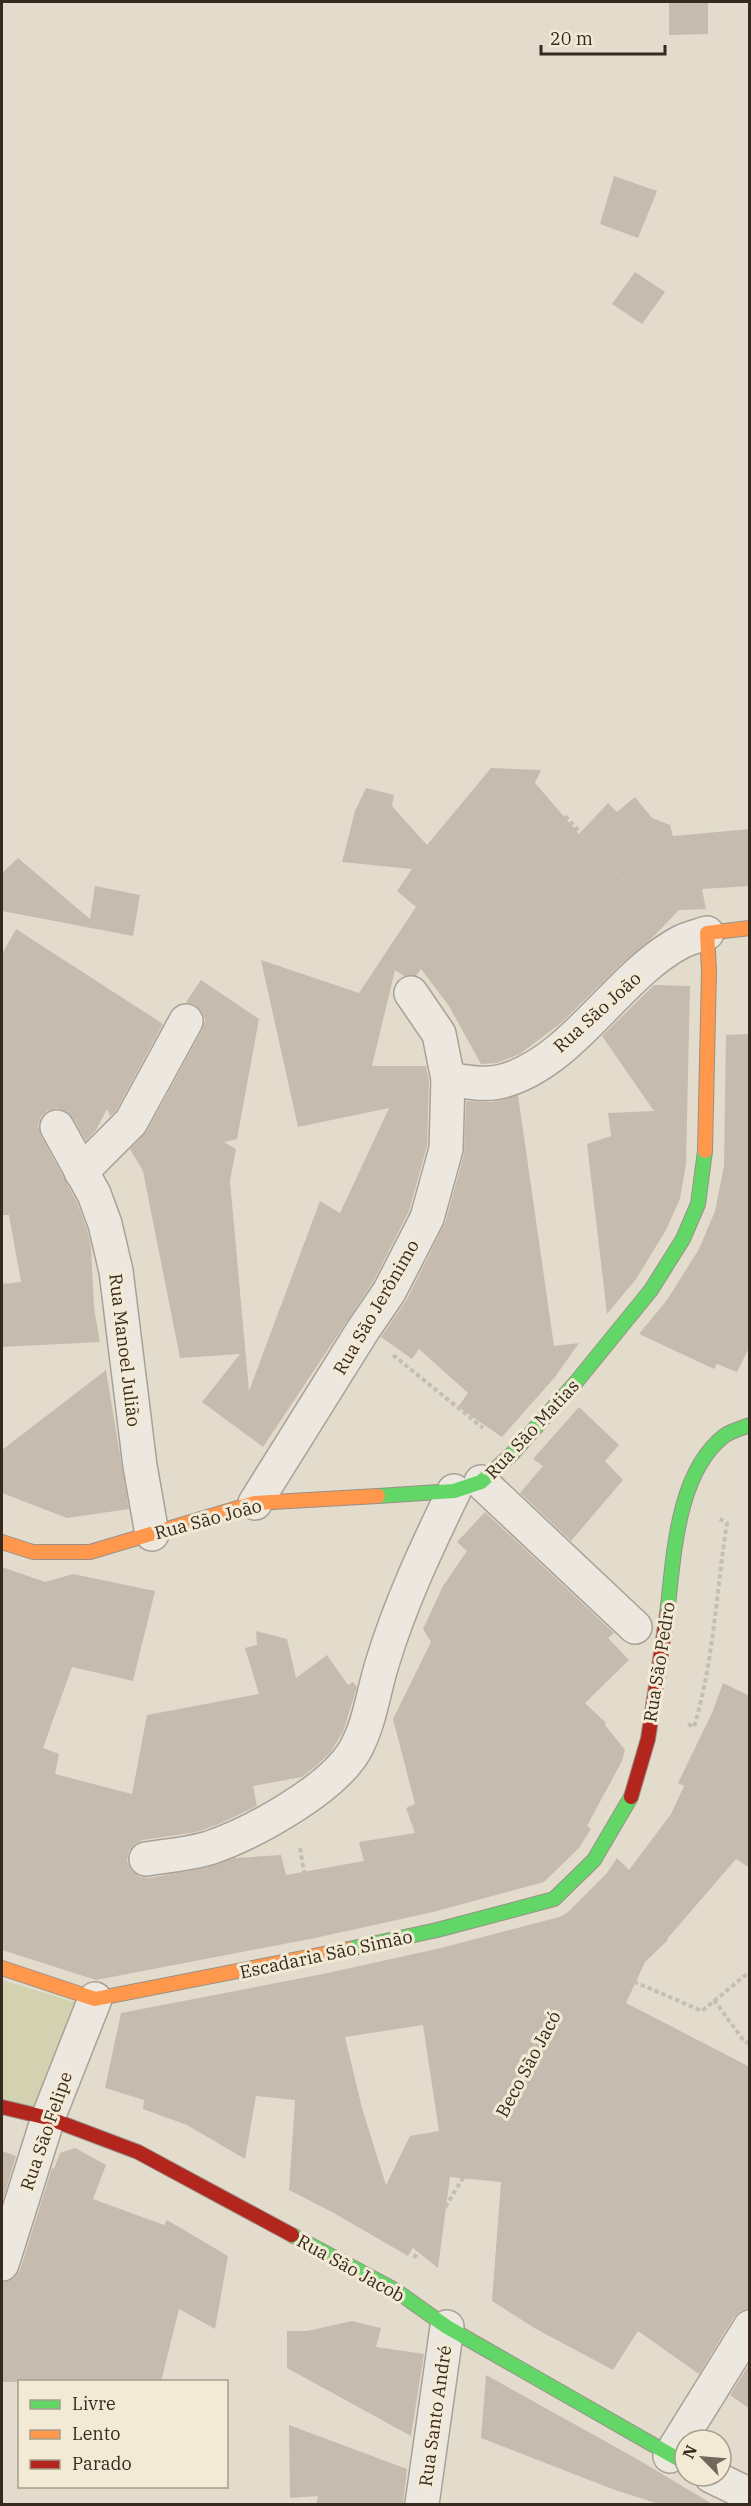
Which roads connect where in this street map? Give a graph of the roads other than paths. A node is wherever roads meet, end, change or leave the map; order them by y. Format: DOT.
graph roads {
  1 [pos="750,928"];
  2 [pos="694,938"];
  3 [pos="411,993"];
  4 [pos="186,1021"];
  5 [pos="448,1079"];
  6 [pos="57,1127"];
  7 [pos="81,1172"];
  8 [pos="750,1425"];
  9 [pos="468,1487"];
  10 [pos="255,1503"];
  11 [pos="152,1534"];
  12 [pos="2,1542"];
  13 [pos="635,1627"];
  14 [pos="146,1859"];
  15 [pos="554,1899"];
  16 [pos="2,1968"];
  17 [pos="96,1999"];
  18 [pos="2,2107"];
  19 [pos="48,2118"];
  20 [pos="2,2264"];
  21 [pos="750,2326"];
  22 [pos="447,2327"];
  23 [pos="695,2428"];
  24 [pos="673,2457"];
  25 [pos="733,2487"];
  26 [pos="750,2495"];
  27 [pos="422,2505"];
  1 -- 2 [label="street"];
  2 -- 5 [label="street, Rua São João"];
  2 -- 9 [label="street, Rua São Matias"];
  3 -- 5 [label="street, Rua São Jerônimo"];
  4 -- 7 [label="street"];
  5 -- 10 [label="street, Rua São Jerônimo"];
  6 -- 7 [label="street, Rua Manoel Julião"];
  7 -- 11 [label="street, Rua Manoel Julião"];
  8 -- 15 [label="street, Rua São Pedro"];
  9 -- 10 [label="street, Rua São João"];
  9 -- 13 [label="street"];
  9 -- 14 [label="street, Rua São Matias"];
  10 -- 11 [label="street, Rua São João"];
  11 -- 12 [label="street, Rua São João"];
  15 -- 17 [label="street, Escadaria São Simão"];
  16 -- 17 [label="street"];
  17 -- 19 [label="street, Rua São Felipe"];
  18 -- 19 [label="street, Rua São Jacob"];
  19 -- 20 [label="street, Rua São Felipe"];
  19 -- 22 [label="street, Rua São Jacob"];
  21 -- 23 [label="street"];
  22 -- 24 [label="street, Rua São Jacob"];
  22 -- 27 [label="street, Rua Santo André"];
  25 -- 26 [label="street"];
}
